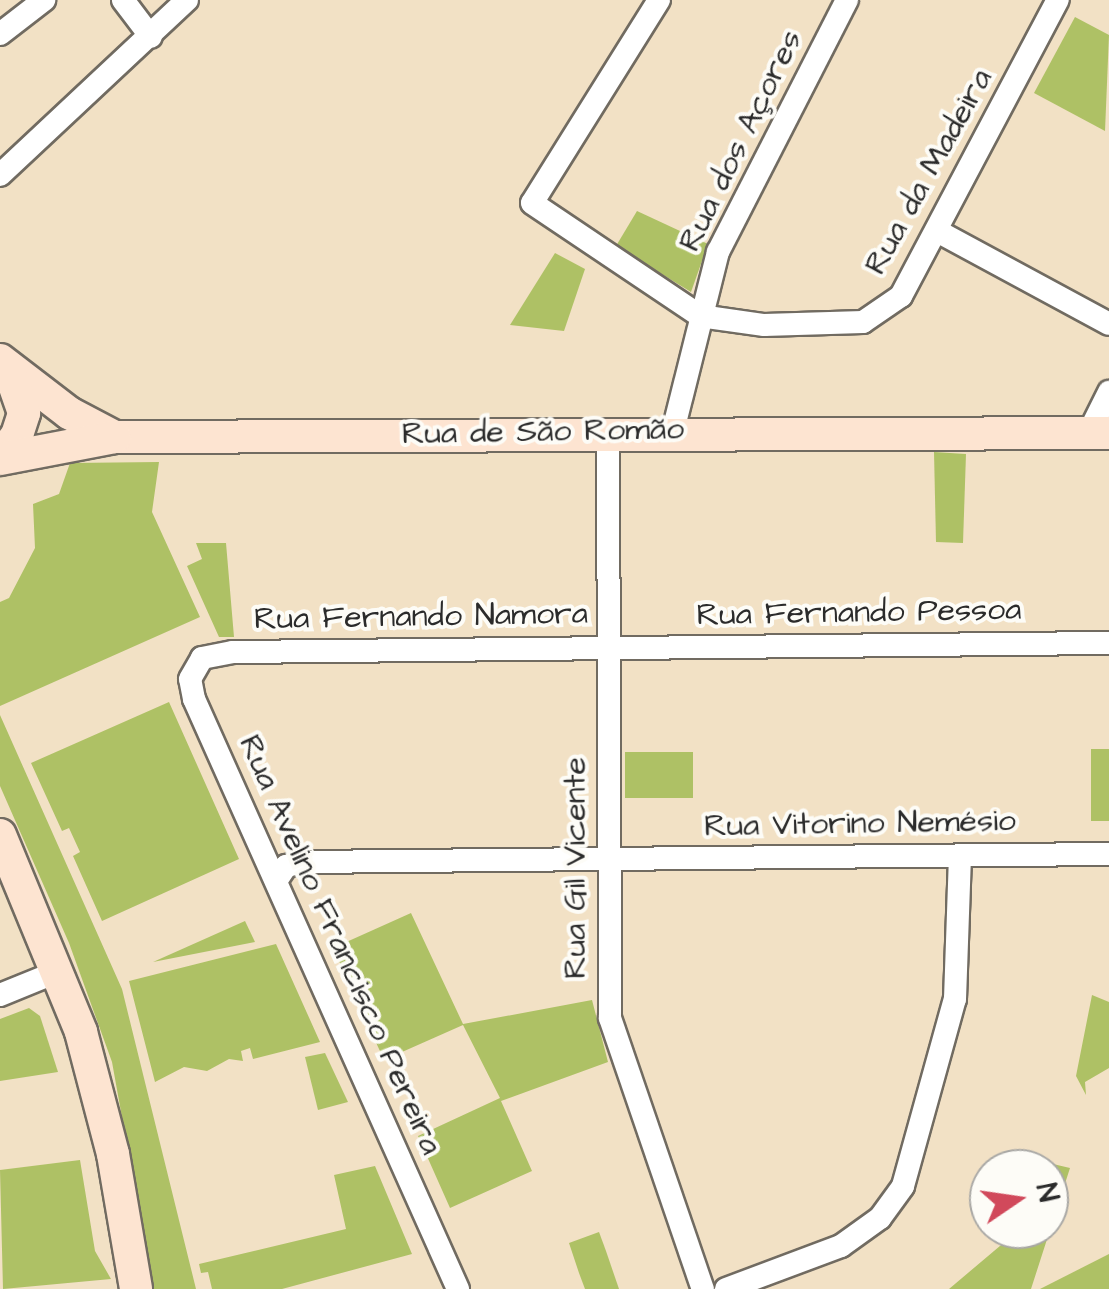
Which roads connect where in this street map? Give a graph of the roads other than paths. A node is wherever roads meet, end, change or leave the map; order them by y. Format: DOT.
graph roads {
  1 [pos="44,0"];
  2 [pos="122,0"];
  3 [pos="187,0"];
  4 [pos="660,0"];
  5 [pos="847,0"];
  6 [pos="1058,0"];
  7 [pos="0,34"];
  8 [pos="151,37"];
  9 [pos="0,175"];
  10 [pos="939,232"];
  11 [pos="700,316"];
  12 [pos="1109,324"];
  13 [pos="4,364"];
  14 [pos="1109,392"];
  15 [pos="673,431"];
  16 [pos="608,432"];
  17 [pos="1099,432"];
  18 [pos="115,437"];
  19 [pos="0,458"];
  20 [pos="1109,644"];
  21 [pos="608,648"];
  22 [pos="233,652"];
  23 [pos="0,836"];
  24 [pos="1109,854"];
  25 [pos="960,855"];
  26 [pos="611,858"];
  27 [pos="276,881"];
  28 [pos="59,971"];
  29 [pos="0,994"];
  30 [pos="132,1285"];
  31 [pos="458,1289"];
  32 [pos="703,1289"];
  33 [pos="726,1289"];
  1 -- 7 [label="street"];
  2 -- 8 [label="street"];
  3 -- 8 [label="street"];
  4 -- 11 [label="street"];
  5 -- 11 [label="street, Rua dos Açores"];
  6 -- 10 [label="street, Rua da Madeira"];
  8 -- 9 [label="street"];
  10 -- 11 [label="street, Rua da Madeira"];
  10 -- 12 [label="street"];
  11 -- 15 [label="street, Rua dos Açores"];
  13 -- 18 [label="main road, Rua de São Romão"];
  13 -- 19 [label="main road"];
  14 -- 17 [label="street"];
  15 -- 16 [label="main road, Rua de São Romão"];
  15 -- 17 [label="main road, Rua de São Romão"];
  16 -- 18 [label="main road, Rua de São Romão"];
  16 -- 21 [label="street, Rua Gil Vicente"];
  18 -- 19 [label="main road"];
  20 -- 21 [label="street, Rua Fernando Pessoa"];
  21 -- 22 [label="street, Rua Fernando Namora"];
  21 -- 26 [label="street, Rua Gil Vicente"];
  22 -- 27 [label="street, Rua Avelino Francisco Pereira"];
  23 -- 28 [label="main road"];
  24 -- 25 [label="street, Rua Vitorino Nemésio"];
  25 -- 26 [label="street, Rua Vitorino Nemésio"];
  25 -- 33 [label="street"];
  26 -- 27 [label="street, Rua Vitorino Nemésio"];
  26 -- 32 [label="street, Rua Gil Vicente"];
  27 -- 31 [label="street, Rua Avelino Francisco Pereira"];
  28 -- 29 [label="street"];
  28 -- 30 [label="main road"];
}
